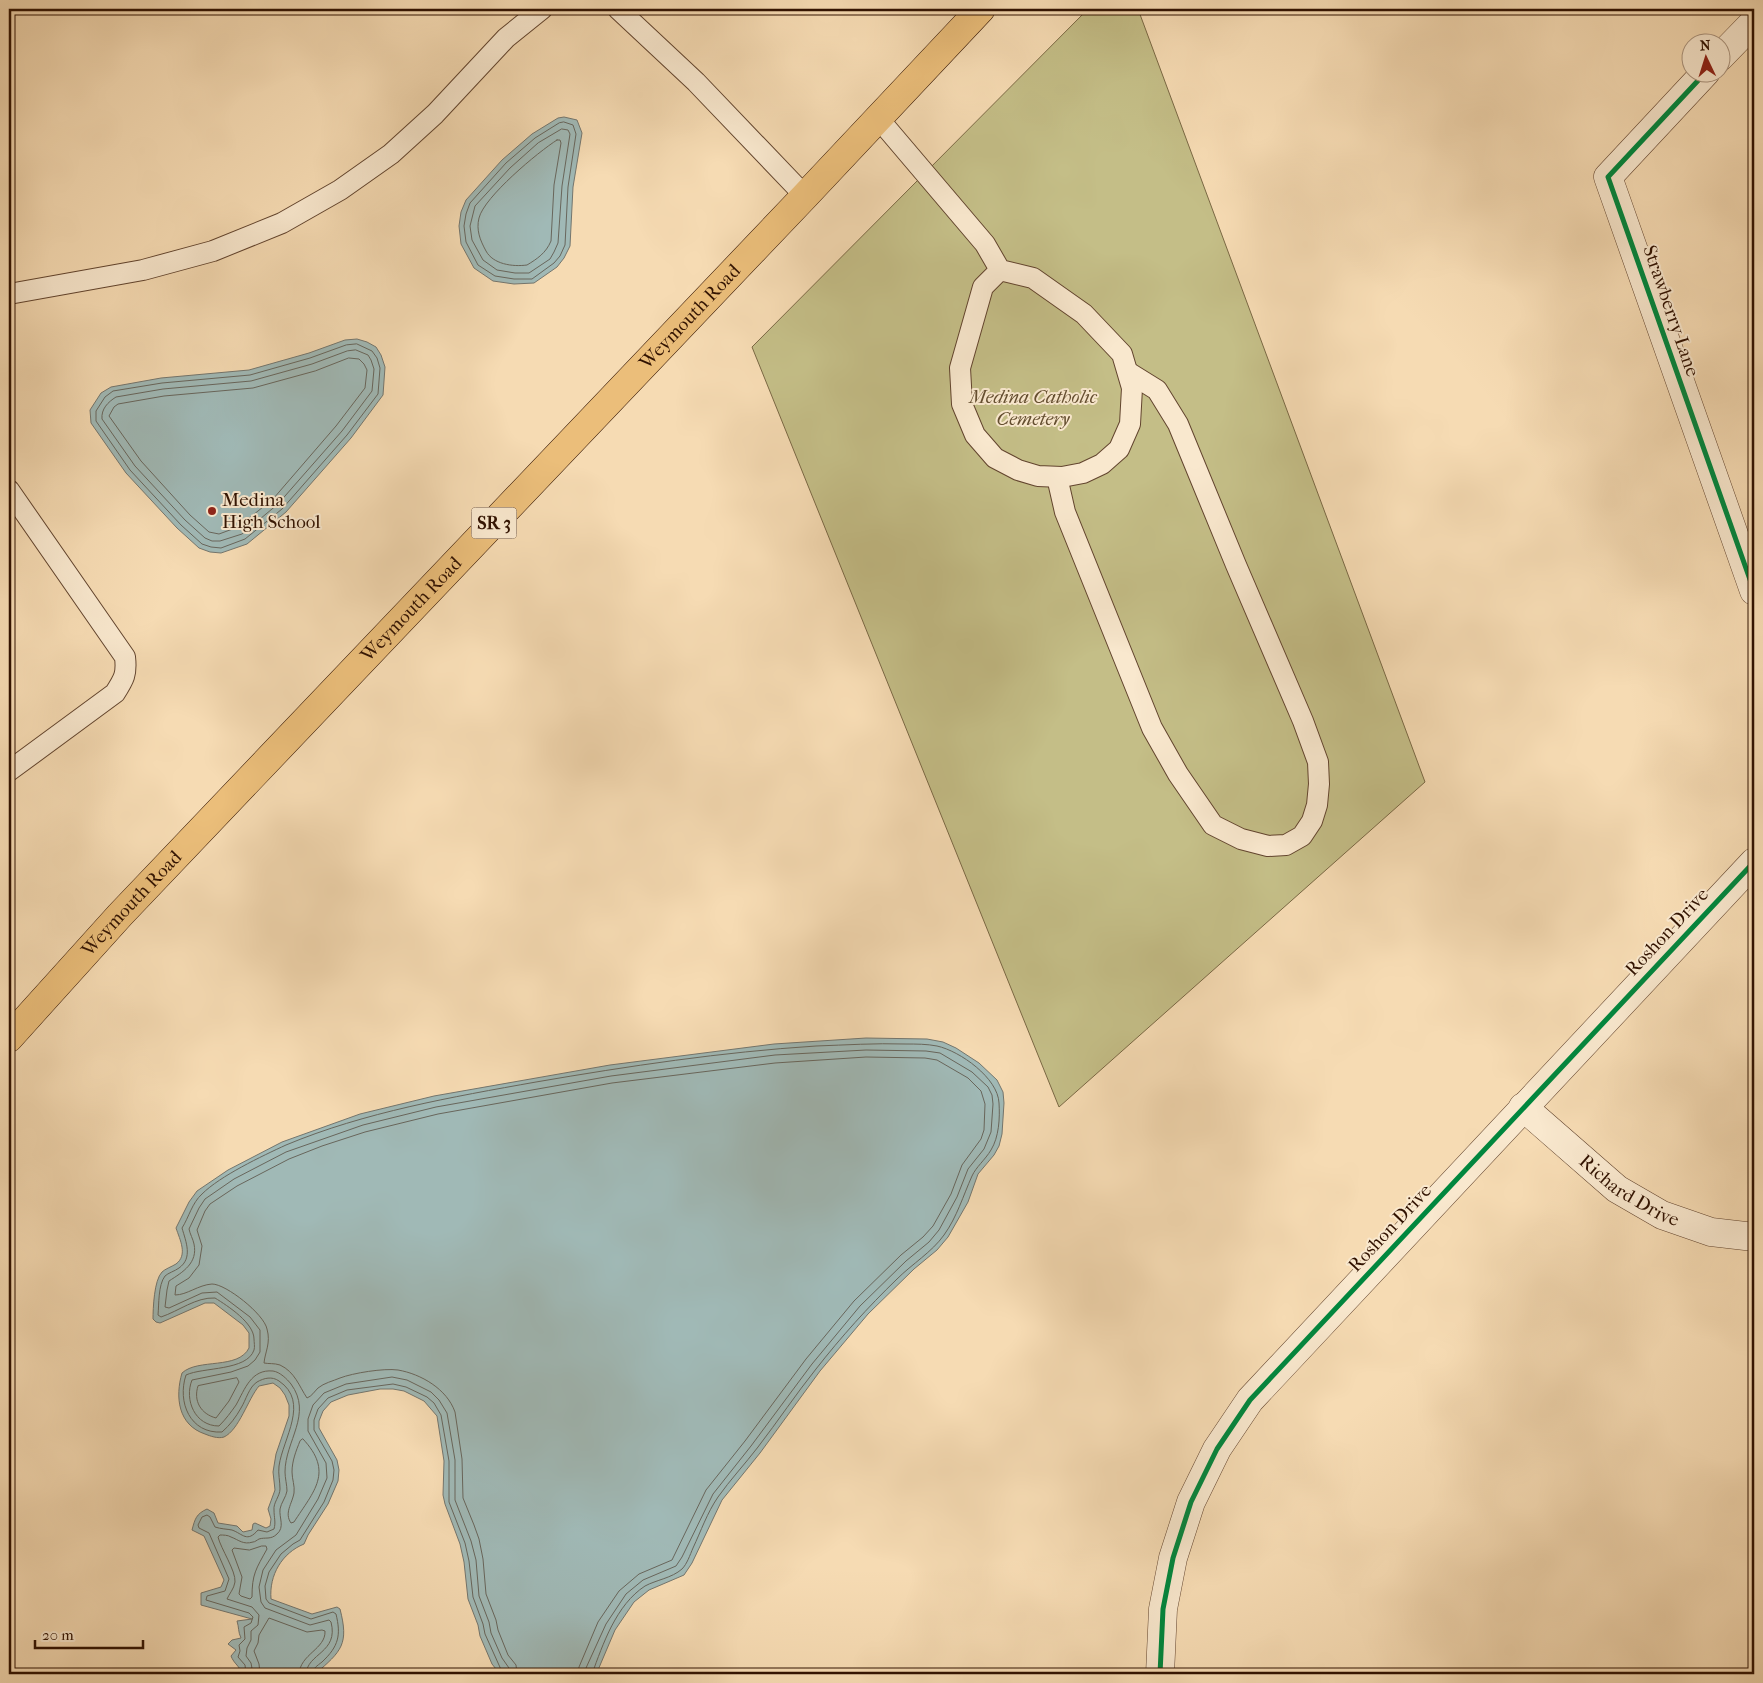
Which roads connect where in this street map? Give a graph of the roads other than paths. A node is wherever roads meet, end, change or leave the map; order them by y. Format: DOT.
graph roads {
  1 [pos="542,9"];
  2 [pos="618,9"];
  3 [pos="981,9"];
  4 [pos="1754,22"];
  5 [pos="1730,47"];
  6 [pos="1697,82"];
  7 [pos="878,118"];
  8 [pos="805,196"];
  9 [pos="1000,270"];
  10 [pos="9,294"];
  11 [pos="1128,372"];
  12 [pos="1057,477"];
  13 [pos="9,490"];
  14 [pos="1754,591"];
  15 [pos="9,771"];
  16 [pos="1754,862"];
  17 [pos="9,1038"];
  18 [pos="1523,1108"];
  19 [pos="1754,1237"];
  20 [pos="1160,1674"];
  1 -- 10 [label="lane"];
  2 -- 8 [label="lane"];
  3 -- 7 [label="main road, Weymouth Road / SR 3"];
  4 -- 5 [label="street"];
  6 -- 14 [label="street, Strawberry Lane"];
  7 -- 8 [label="main road, Weymouth Road / SR 3"];
  7 -- 9 [label="lane"];
  8 -- 17 [label="main road, Weymouth Road / SR 3"];
  9 -- 11 [label="lane"];
  9 -- 12 [label="lane"];
  11 -- 12 [label="lane"];
  11 -- 12 [label="lane"];
  13 -- 15 [label="lane"];
  16 -- 18 [label="street, Roshon Drive"];
  18 -- 19 [label="street, Richard Drive"];
  18 -- 20 [label="street, Roshon Drive"];
}
